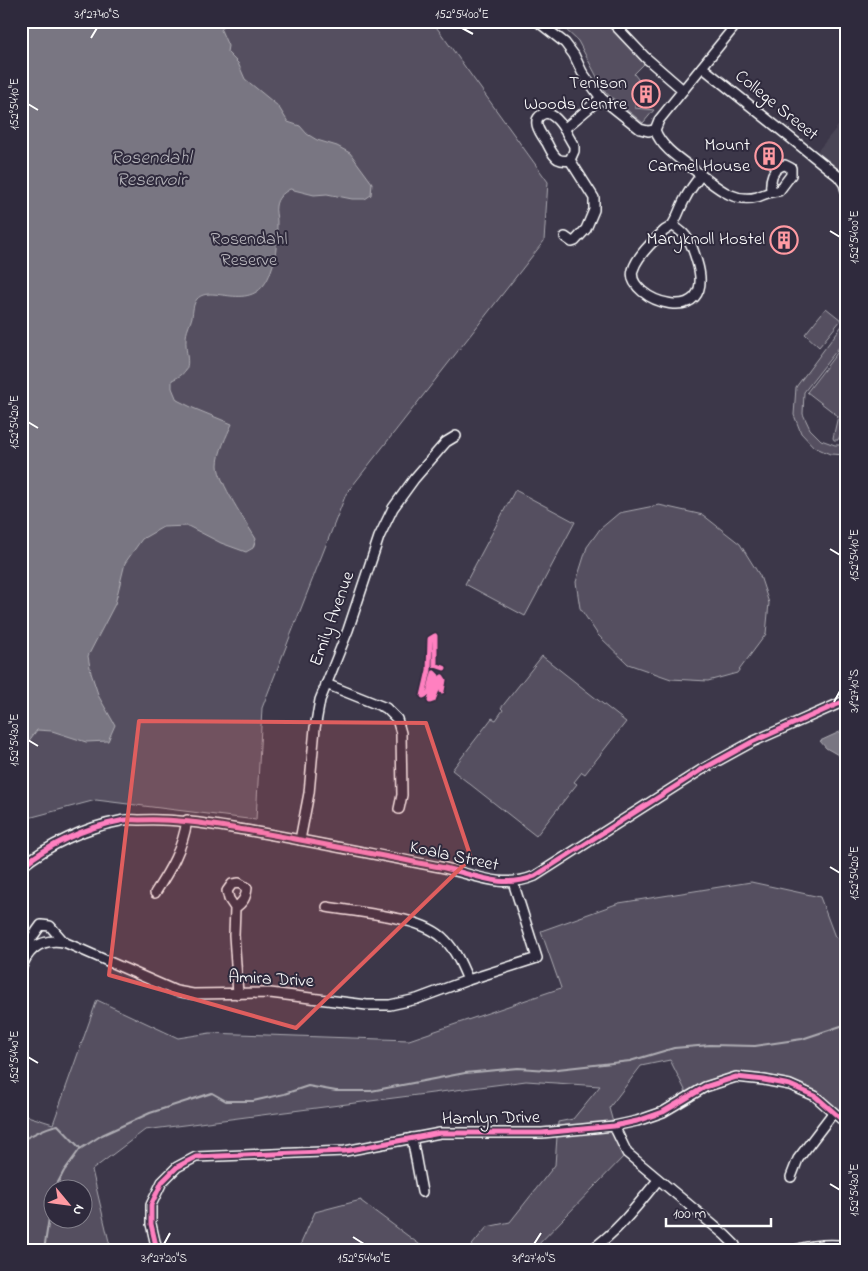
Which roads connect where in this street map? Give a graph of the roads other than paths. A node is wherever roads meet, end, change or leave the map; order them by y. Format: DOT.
graph roads {
  1 [pos="537,21"];
  2 [pos="611,21"];
  3 [pos="733,23"];
  4 [pos="702,68"];
  5 [pos="683,90"];
  6 [pos="601,98"];
  7 [pos="564,129"];
  8 [pos="655,130"];
  9 [pos="570,160"];
  10 [pos="701,175"];
  11 [pos="775,191"];
  12 [pos="847,194"];
  13 [pos="672,226"];
  14 [pos="565,237"];
  15 [pos="456,436"];
  16 [pos="326,684"];
  17 [pos="847,700"];
  18 [pos="399,808"];
  19 [pos="188,820"];
  20 [pos="300,840"];
  21 [pos="21,866"];
  22 [pos="514,882"];
  23 [pos="155,893"];
  24 [pos="327,907"];
  25 [pos="235,908"];
  26 [pos="35,932"];
  27 [pos="64,942"];
  28 [pos="43,943"];
  29 [pos="26,956"];
  30 [pos="21,969"];
  31 [pos="468,980"];
  32 [pos="238,994"];
  33 [pos="833,1112"];
  34 [pos="847,1124"];
  35 [pos="614,1126"];
  36 [pos="412,1138"];
  37 [pos="791,1178"];
  38 [pos="658,1180"];
  39 [pos="422,1192"];
  40 [pos="847,1246"];
  41 [pos="157,1250"];
  42 [pos="591,1250"];
  43 [pos="736,1250"];
  44 [pos="794,1250"];
  1 -- 6 [label="street"];
  2 -- 5 [label="street"];
  3 -- 4 [label="street"];
  4 -- 5 [label="street"];
  4 -- 12 [label="street, College Sreeet"];
  5 -- 8 [label="street"];
  6 -- 7 [label="street"];
  6 -- 8 [label="street"];
  7 -- 9 [label="street"];
  7 -- 9 [label="street"];
  8 -- 10 [label="street"];
  9 -- 14 [label="street"];
  10 -- 11 [label="street"];
  10 -- 13 [label="street"];
  13 -- 13 [label="street"];
  15 -- 16 [label="street, Emily Avenue"];
  16 -- 18 [label="street"];
  16 -- 20 [label="street, Emily Avenue"];
  17 -- 22 [label="street, Koala Street"];
  19 -- 20 [label="street, Koala Street"];
  19 -- 21 [label="street, Koala Street"];
  19 -- 23 [label="street"];
  20 -- 22 [label="street, Koala Street"];
  22 -- 31 [label="street, Amira Drive"];
  24 -- 31 [label="street"];
  25 -- 32 [label="street"];
  26 -- 27 [label="street"];
  26 -- 28 [label="street"];
  26 -- 29 [label="street"];
  27 -- 28 [label="street, Amira Drive"];
  27 -- 32 [label="street, Amira Drive"];
  28 -- 29 [label="street"];
  29 -- 30 [label="street"];
  31 -- 32 [label="street, Amira Drive"];
  33 -- 34 [label="street, Hamlyn Drive"];
  33 -- 35 [label="street, Hamlyn Drive"];
  33 -- 37 [label="street"];
  35 -- 36 [label="street, Hamlyn Drive"];
  35 -- 38 [label="street"];
  36 -- 39 [label="street"];
  36 -- 41 [label="street, Hamlyn Drive"];
  38 -- 42 [label="street"];
  38 -- 43 [label="street"];
  40 -- 44 [label="street"];
}
